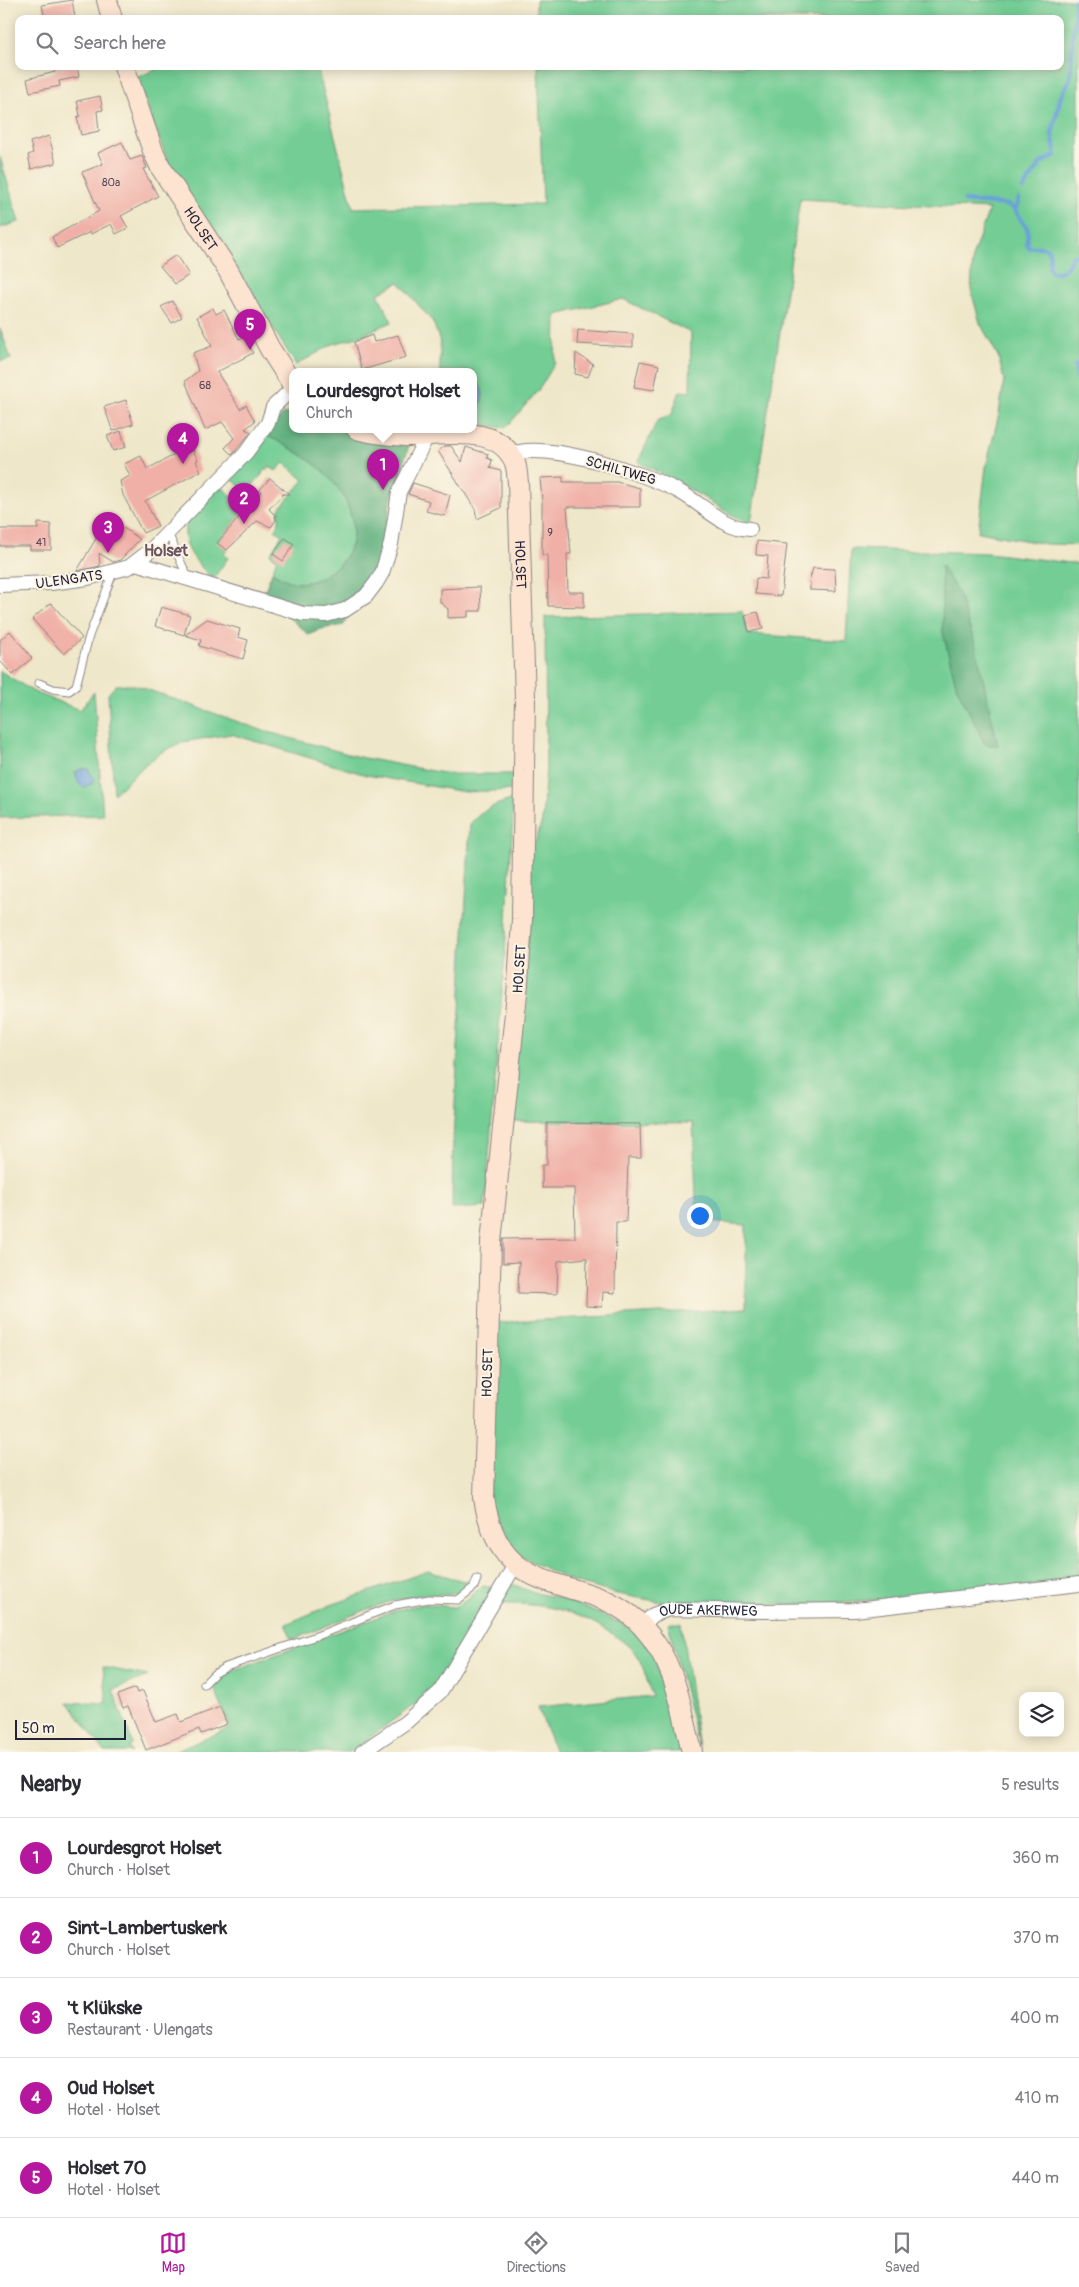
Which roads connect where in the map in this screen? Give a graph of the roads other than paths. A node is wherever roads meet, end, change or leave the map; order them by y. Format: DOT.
graph roads {
  1 [pos="108,0"];
  2 [pos="111,15"];
  3 [pos="125,70"];
  4 [pos="289,380"];
  5 [pos="289,391"];
  6 [pos="372,433"];
  7 [pos="428,434"];
  8 [pos="510,455"];
  9 [pos="750,529"];
  10 [pos="168,532"];
  11 [pos="136,563"];
  12 [pos="113,573"];
  13 [pos="188,578"];
  14 [pos="0,586"];
  15 [pos="39,683"];
  16 [pos="515,1564"];
  17 [pos="477,1579"];
  18 [pos="1079,1584"];
  19 [pos="642,1626"];
  20 [pos="204,1684"];
  21 [pos="362,1752"];
  22 [pos="692,1752"];
  1 -- 2 [label="street"];
  3 -- 4 [label="street, HOLSET"];
  5 -- 10 [label="street, HOLSET"];
  6 -- 7 [label="street"];
  7 -- 8 [label="street"];
  7 -- 13 [label="street"];
  8 -- 9 [label="street, SCHILTWEG"];
  8 -- 16 [label="street, HOLSET"];
  10 -- 11 [label="street, HOLSET"];
  10 -- 13 [label="lane"];
  11 -- 12 [label="street, ULENGATS"];
  11 -- 13 [label="street"];
  12 -- 14 [label="street, ULENGATS"];
  12 -- 15 [label="lane"];
  16 -- 19 [label="street, OUDE AKERWEG"];
  16 -- 21 [label="street"];
  17 -- 20 [label="lane"];
  18 -- 19 [label="street, OUDE AKERWEG"];
  19 -- 22 [label="street"];
}
